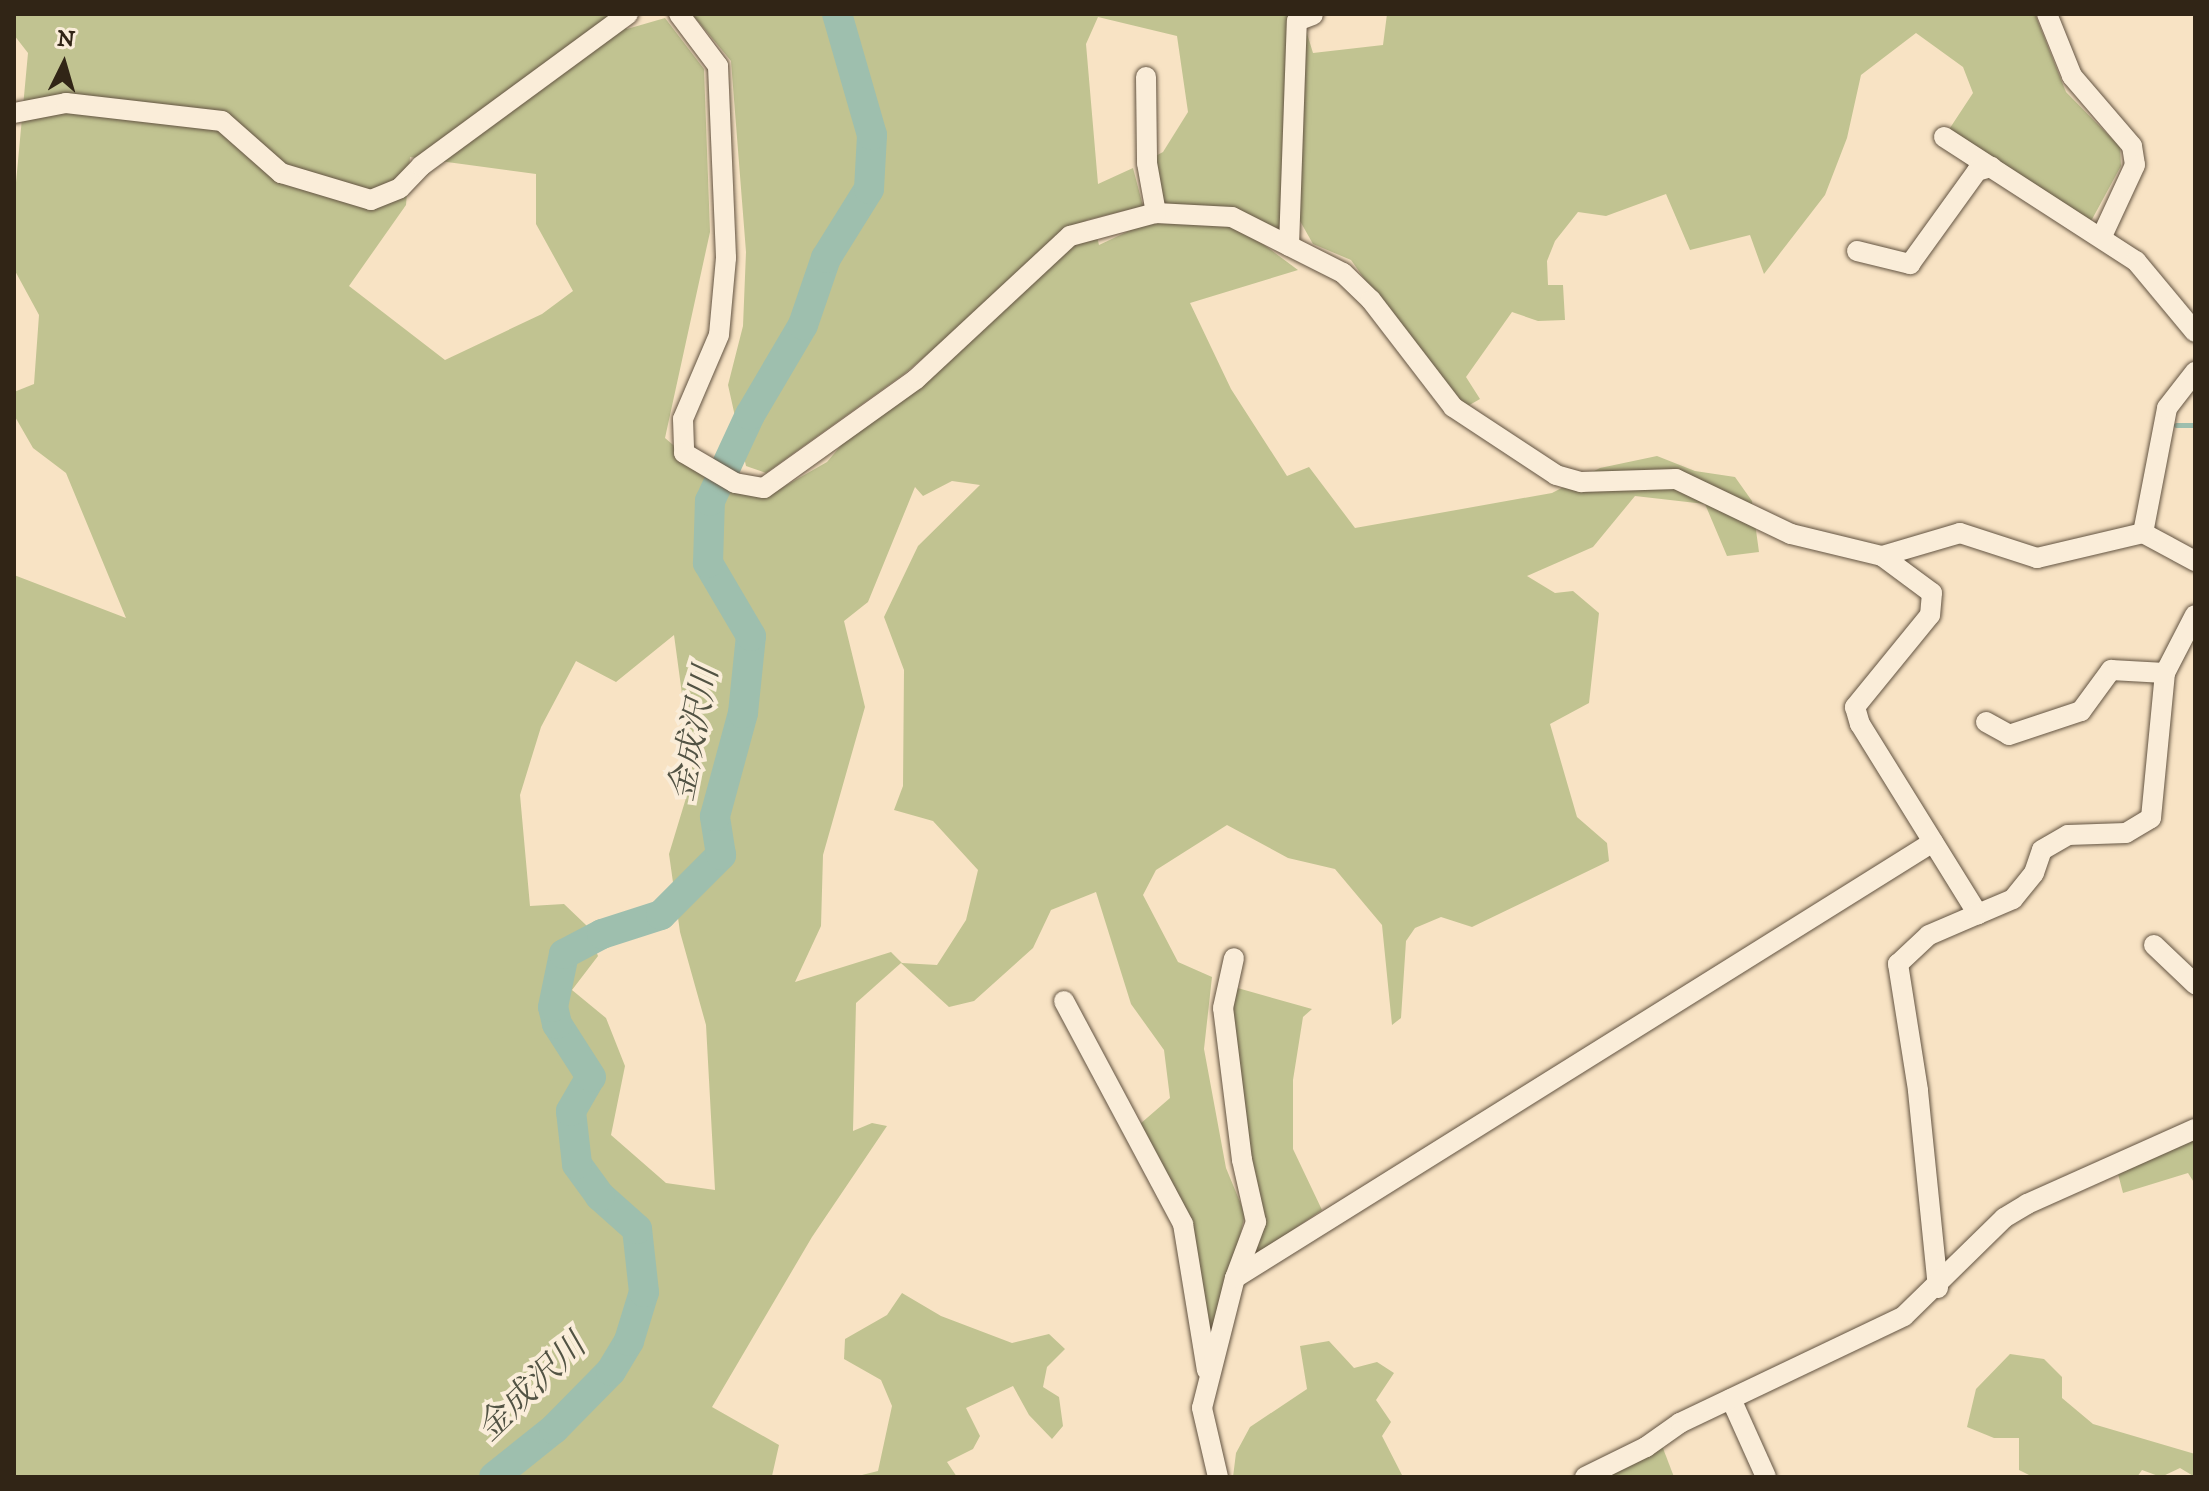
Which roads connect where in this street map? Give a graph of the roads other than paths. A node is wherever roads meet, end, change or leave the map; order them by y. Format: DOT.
graph roads {
  1 [pos="628,14"];
  2 [pos="679,14"];
  3 [pos="2047,14"];
  4 [pos="1313,15"];
  5 [pos="1146,77"];
  6 [pos="14,113"];
  7 [pos="1944,137"];
  8 [pos="1991,167"];
  9 [pos="1156,213"];
  10 [pos="2102,236"];
  11 [pos="1289,246"];
  12 [pos="1857,251"];
  13 [pos="2195,332"];
  14 [pos="2195,372"];
  15 [pos="2143,533"];
  16 [pos="1882,556"];
  17 [pos="2195,561"];
  18 [pos="2195,615"];
  19 [pos="2165,673"];
  20 [pos="1986,722"];
  21 [pos="1933,842"];
  22 [pos="1978,914"];
  23 [pos="2154,945"];
  24 [pos="1234,958"];
  25 [pos="2195,984"];
  26 [pos="1064,1001"];
  27 [pos="2195,1129"];
  28 [pos="1235,1278"];
  29 [pos="1938,1288"];
  30 [pos="1209,1381"];
  31 [pos="1731,1399"];
  32 [pos="1218,1477"];
  33 [pos="1585,1477"];
  34 [pos="1766,1477"];
  1 -- 6 [label="street"];
  2 -- 9 [label="street"];
  3 -- 10 [label="street"];
  4 -- 11 [label="street"];
  5 -- 9 [label="street"];
  7 -- 8 [label="street"];
  8 -- 10 [label="street"];
  8 -- 12 [label="street"];
  9 -- 11 [label="street"];
  10 -- 13 [label="street"];
  11 -- 16 [label="street"];
  14 -- 15 [label="street"];
  15 -- 16 [label="street"];
  15 -- 17 [label="street"];
  16 -- 21 [label="street"];
  18 -- 19 [label="street"];
  19 -- 20 [label="street"];
  19 -- 22 [label="street"];
  21 -- 22 [label="street"];
  21 -- 28 [label="street"];
  22 -- 29 [label="street"];
  23 -- 25 [label="street"];
  24 -- 28 [label="street"];
  26 -- 30 [label="street"];
  27 -- 29 [label="street"];
  28 -- 30 [label="street"];
  29 -- 31 [label="street"];
  30 -- 32 [label="street"];
  31 -- 33 [label="street"];
  31 -- 34 [label="street"];
}
